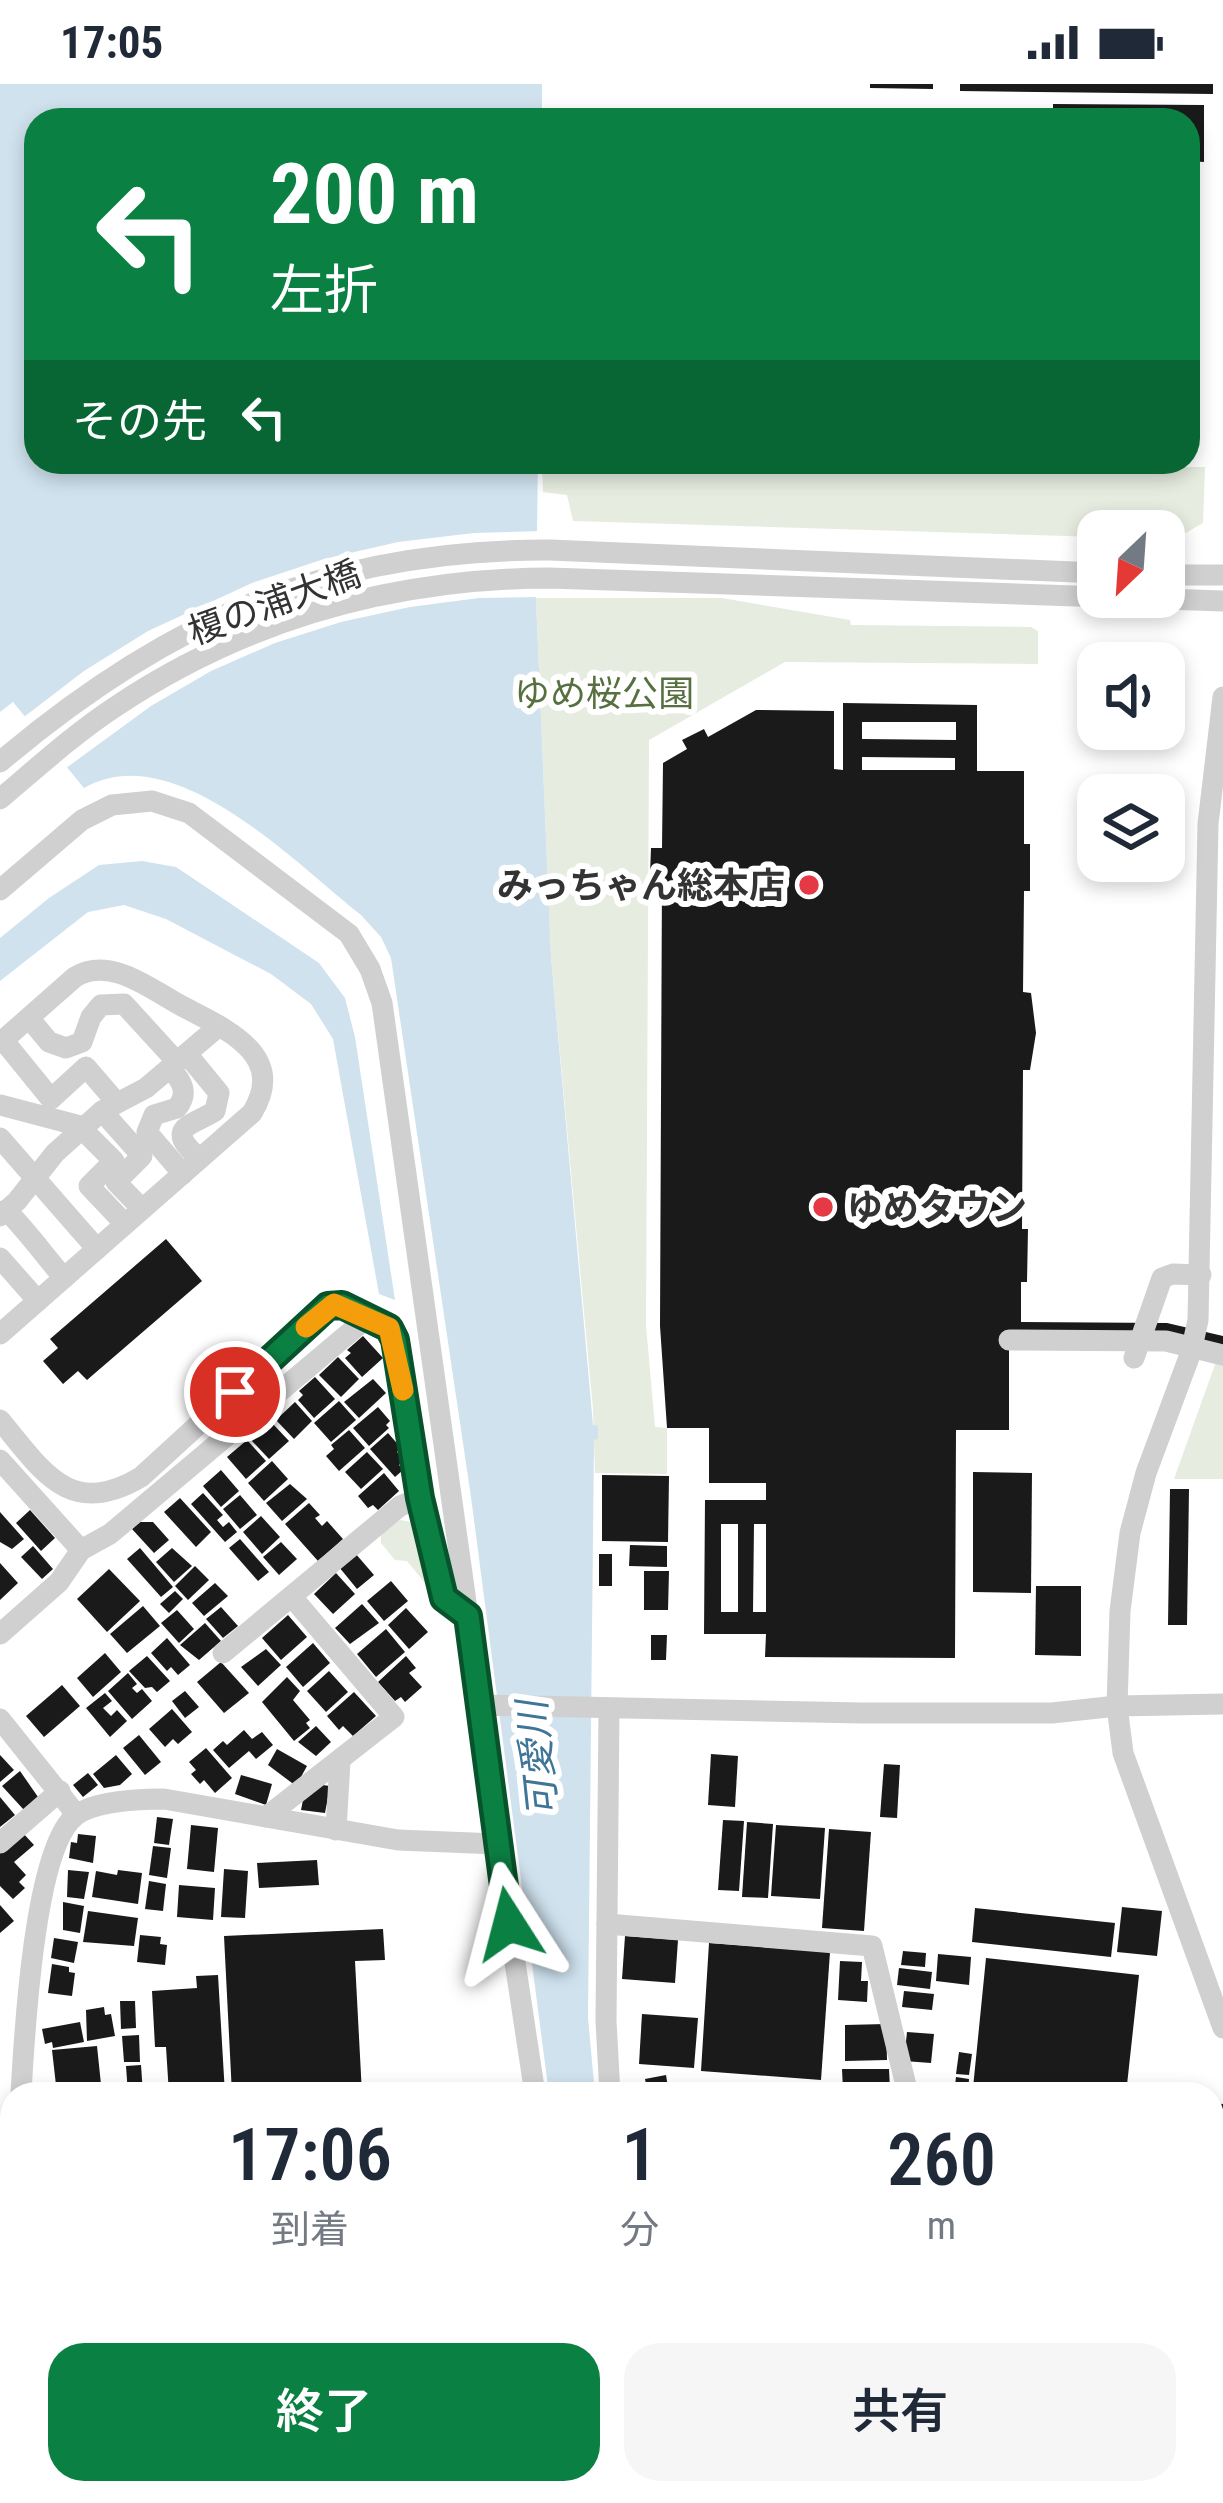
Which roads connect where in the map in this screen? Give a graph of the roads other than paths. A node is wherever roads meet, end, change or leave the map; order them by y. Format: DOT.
graph roads {
  1 [pos="1077,571"];
  2 [pos="1185,575"];
  3 [pos="1223,575"];
  4 [pos="1223,601"];
  5 [pos="1223,697"];
  6 [pos="0,762"];
  7 [pos="0,799"];
  8 [pos="1215,824"];
  9 [pos="0,890"];
  10 [pos="29,1018"];
  11 [pos="219,1026"];
  12 [pos="1,1041"];
  13 [pos="178,1062"];
  14 [pos="0,1105"];
  15 [pos="110,1107"];
  16 [pos="83,1129"];
  17 [pos="0,1138"];
  18 [pos="191,1166"];
  19 [pos="35,1178"];
  20 [pos="3,1213"];
  21 [pos="134,1217"];
  22 [pos="97,1249"];
  23 [pos="0,1258"];
  24 [pos="1201,1275"];
  25 [pos="64,1278"];
  26 [pos="38,1301"];
  27 [pos="367,1318"];
  28 [pos="5,1321"];
  29 [pos="1223,1342"];
  30 [pos="1223,1355"];
  31 [pos="1134,1358"];
  32 [pos="0,1420"];
  33 [pos="0,1460"];
  34 [pos="420,1498"];
  35 [pos="81,1550"];
  36 [pos="292,1597"];
  37 [pos="468,1616"];
  38 [pos="0,1634"];
  39 [pos="224,1653"];
  40 [pos="1223,1704"];
  41 [pos="486,1706"];
  42 [pos="1117,1706"];
  43 [pos="602,1711"];
  44 [pos="0,1719"];
  45 [pos="340,1761"];
  46 [pos="60,1791"];
  47 [pos="76,1814"];
  48 [pos="266,1817"];
  49 [pos="336,1830"];
  50 [pos="0,1843"];
  51 [pos="496,1844"];
  52 [pos="607,1924"];
  53 [pos="1223,2028"];
  54 [pos="12,2047"];
  55 [pos="19,2082"];
  56 [pos="533,2082"];
  57 [pos="609,2082"];
  58 [pos="905,2082"];
  1 -- 6 [label="street, 榎の浦大橋"];
  2 -- 3 [label="street"];
  4 -- 7 [label="street, 榎の浦大橋"];
  5 -- 8 [label="street"];
  8 -- 24 [label="street"];
  9 -- 37 [label="street"];
  10 -- 11 [label="street"];
  10 -- 12 [label="street"];
  10 -- 13 [label="street"];
  11 -- 13 [label="street"];
  11 -- 18 [label="street"];
  12 -- 15 [label="street"];
  13 -- 15 [label="street"];
  13 -- 18 [label="street"];
  13 -- 18 [label="street"];
  14 -- 16 [label="street"];
  15 -- 16 [label="street"];
  15 -- 21 [label="street"];
  16 -- 19 [label="street"];
  16 -- 21 [label="street"];
  17 -- 19 [label="street"];
  18 -- 21 [label="street"];
  19 -- 20 [label="street"];
  19 -- 22 [label="street"];
  20 -- 25 [label="street"];
  21 -- 22 [label="street"];
  22 -- 25 [label="street"];
  23 -- 26 [label="street"];
  24 -- 31 [label="street"];
  24 -- 42 [label="street"];
  25 -- 26 [label="street"];
  26 -- 28 [label="street"];
  27 -- 32 [label="street"];
  27 -- 34 [label="street"];
  27 -- 35 [label="street"];
  29 -- 30 [label="street, bridge"];
  33 -- 35 [label="street"];
  34 -- 36 [label="street"];
  34 -- 37 [label="street"];
  35 -- 38 [label="street"];
  36 -- 39 [label="street"];
  36 -- 45 [label="street"];
  37 -- 41 [label="street"];
  40 -- 42 [label="street"];
  41 -- 43 [label="street"];
  41 -- 51 [label="street"];
  42 -- 43 [label="street"];
  42 -- 53 [label="street"];
  43 -- 52 [label="street"];
  44 -- 46 [label="street"];
  45 -- 48 [label="street"];
  45 -- 49 [label="street"];
  46 -- 47 [label="street"];
  46 -- 50 [label="street"];
  47 -- 48 [label="street"];
  47 -- 54 [label="street"];
  48 -- 49 [label="street"];
  49 -- 51 [label="street"];
  51 -- 56 [label="street"];
  52 -- 57 [label="street"];
  52 -- 58 [label="street"];
  54 -- 55 [label="street"];
}
